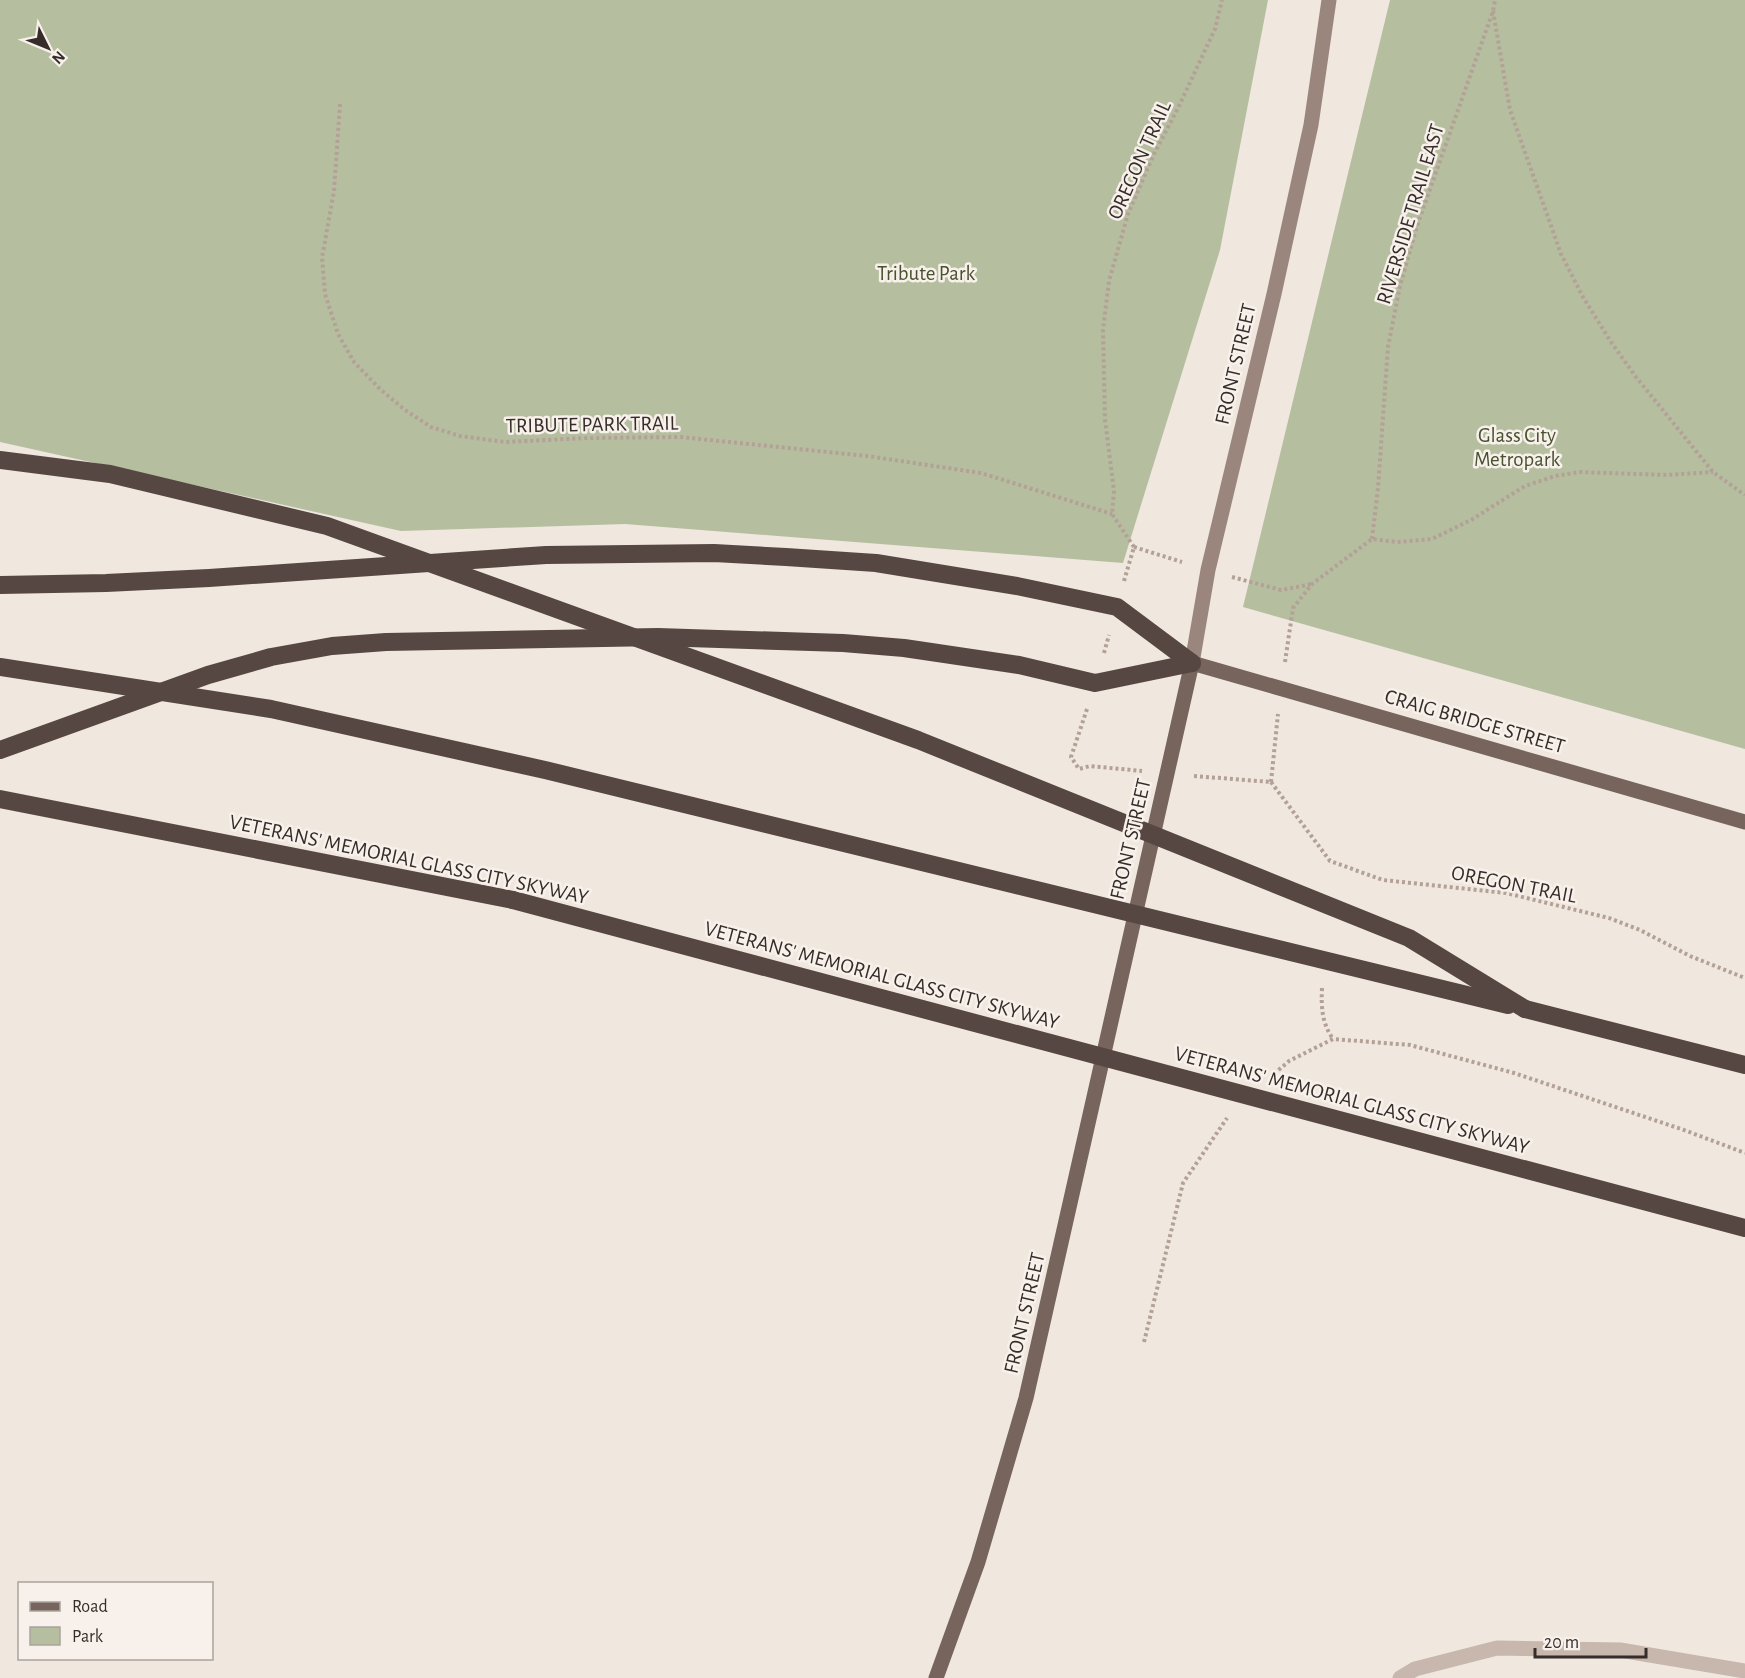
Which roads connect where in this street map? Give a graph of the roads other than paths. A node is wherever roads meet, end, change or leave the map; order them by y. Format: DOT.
graph roads {
  1 [pos="1329,0"];
  2 [pos="0,460"];
  3 [pos="0,585"];
  4 [pos="1192,663"];
  5 [pos="0,667"];
  6 [pos="0,750"];
  7 [pos="0,799"];
  8 [pos="1745,822"];
  9 [pos="1525,1009"];
  10 [pos="1745,1065"];
  11 [pos="1745,1228"];
  12 [pos="1745,1671"];
  13 [pos="936,1678"];
  14 [pos="1400,1678"];
  1 -- 4 [label="main road, FRONT STREET"];
  2 -- 9 [label="highway, bridge"];
  3 -- 4 [label="highway"];
  4 -- 6 [label="highway"];
  4 -- 8 [label="main road, CRAIG BRIDGE STREET"];
  4 -- 13 [label="main road, FRONT STREET"];
  5 -- 9 [label="highway, bridge"];
  7 -- 11 [label="highway, VETERANS' MEMORIAL GLASS CITY SKYWAY, bridge"];
  9 -- 10 [label="highway"];
  12 -- 14 [label="lane"];
}
